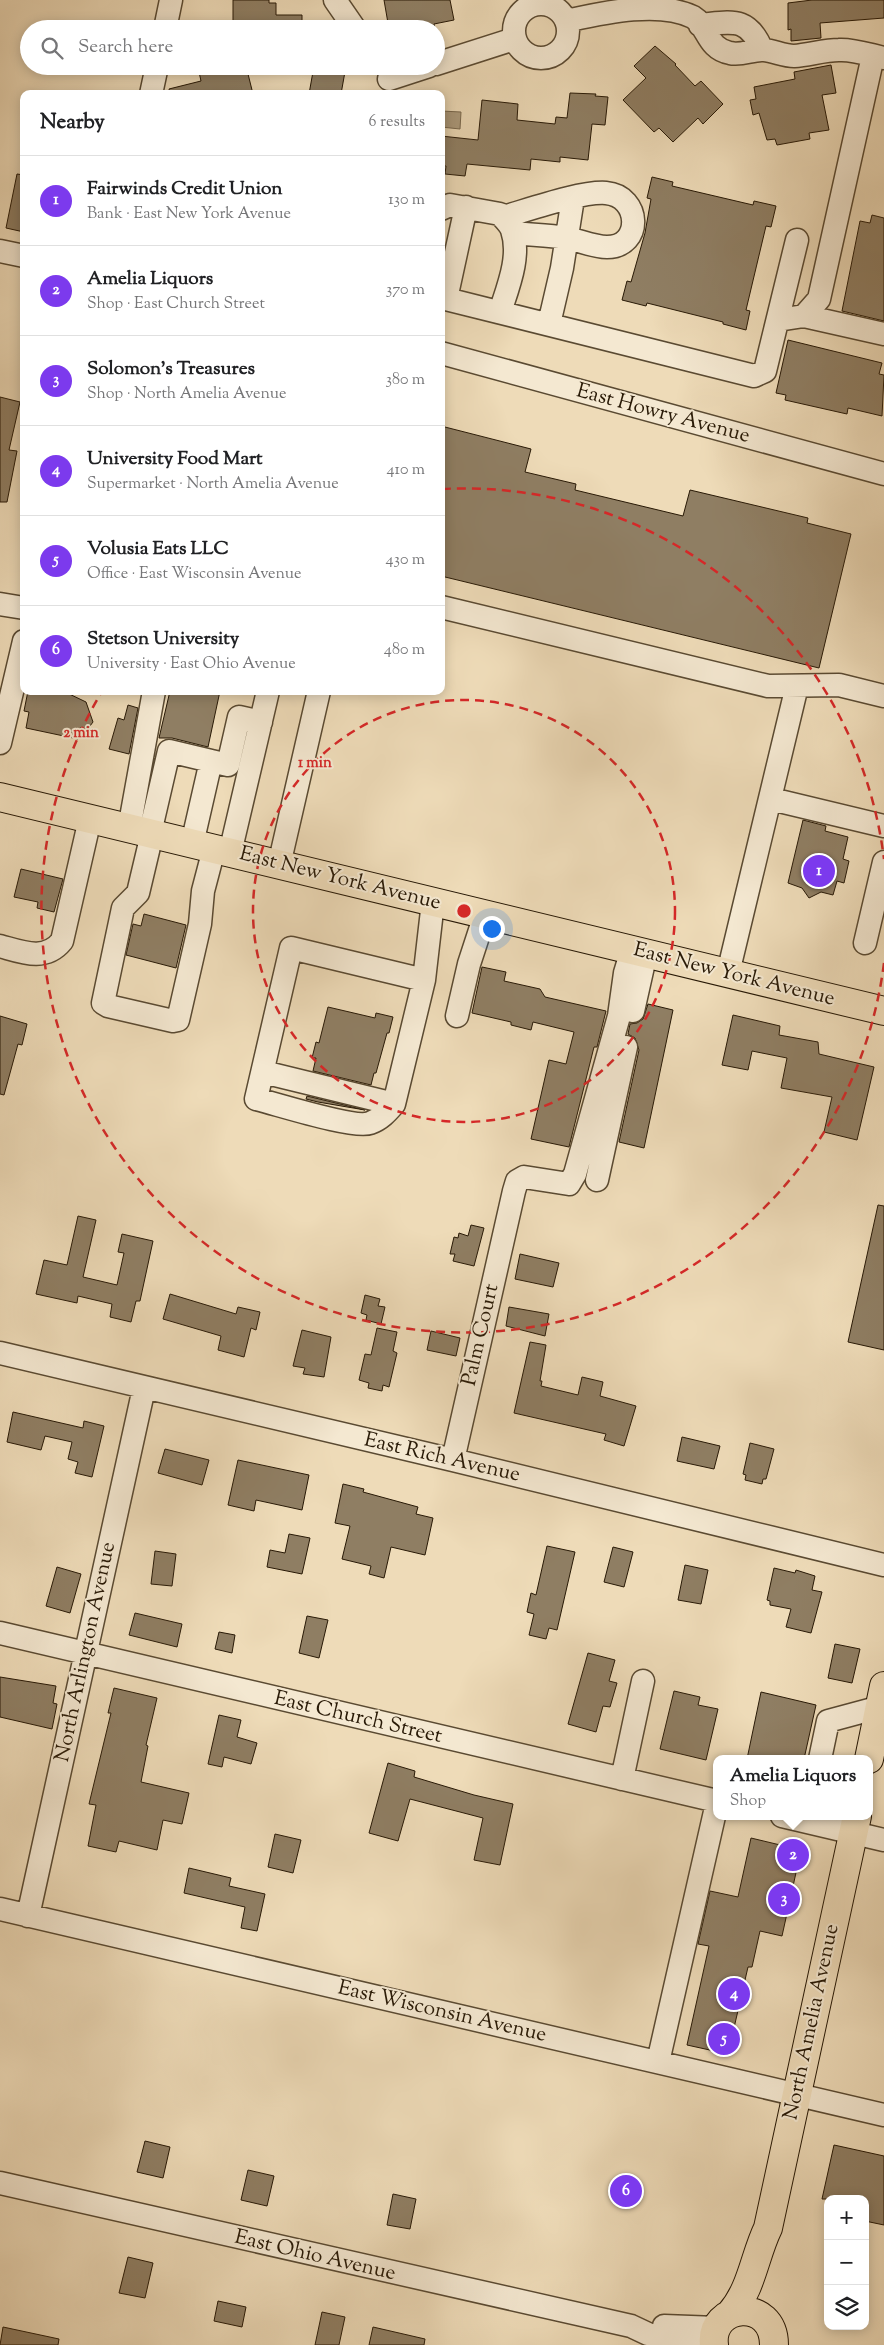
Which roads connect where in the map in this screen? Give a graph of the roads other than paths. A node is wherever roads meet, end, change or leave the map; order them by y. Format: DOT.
graph roads {
  1 [pos="172,0"];
  2 [pos="335,0"];
  3 [pos="167,20"];
  4 [pos="349,20"];
  5 [pos="566,21"];
  6 [pos="700,25"];
  7 [pos="514,39"];
  8 [pos="762,50"];
  9 [pos="878,57"];
  10 [pos="445,61"];
  11 [pos="155,75"];
  12 [pos="402,75"];
  13 [pos="387,80"];
  14 [pos="152,90"];
  15 [pos="573,198"];
  16 [pos="445,207"];
  17 [pos="466,207"];
  18 [pos="508,225"];
  19 [pos="567,238"];
  20 [pos="797,240"];
  21 [pos="0,251"];
  22 [pos="20,255"];
  23 [pos="500,312"];
  24 [pos="804,316"];
  25 [pos="778,320"];
  26 [pos="548,324"];
  27 [pos="884,334"];
  28 [pos="445,354"];
  29 [pos="884,474"];
  30 [pos="0,604"];
  31 [pos="20,607"];
  32 [pos="445,608"];
  33 [pos="20,658"];
  34 [pos="797,686"];
  35 [pos="153,695"];
  36 [pos="267,695"];
  37 [pos="318,695"];
  38 [pos="884,696"];
  39 [pos="261,722"];
  40 [pos="0,744"];
  41 [pos="211,761"];
  42 [pos="0,798"];
  43 [pos="771,799"];
  44 [pos="90,819"];
  45 [pos="884,826"];
  46 [pos="144,832"];
  47 [pos="212,849"];
  48 [pos="884,862"];
  49 [pos="279,865"];
  50 [pos="433,902"];
  51 [pos="485,914"];
  52 [pos="864,943"];
  53 [pos="0,946"];
  54 [pos="639,952"];
  55 [pos="728,973"];
  56 [pos="424,980"];
  57 [pos="884,1011"];
  58 [pos="456,1016"];
  59 [pos="597,1180"];
  60 [pos="0,1353"];
  61 [pos="144,1388"];
  62 [pos="453,1460"];
  63 [pos="884,1565"];
  64 [pos="0,1634"];
  65 [pos="85,1654"];
  66 [pos="643,1681"];
  67 [pos="882,1696"];
  68 [pos="821,1755"];
  69 [pos="870,1755"];
  70 [pos="622,1779"];
  71 [pos="713,1801"];
  72 [pos="713,1820"];
  73 [pos="817,1820"];
  74 [pos="855,1824"];
  75 [pos="884,1840"];
  76 [pos="0,1909"];
  77 [pos="28,1916"];
  78 [pos="658,2062"];
  79 [pos="796,2095"];
  80 [pos="884,2115"];
  81 [pos="0,2183"];
  82 [pos="768,2228"];
  83 [pos="631,2326"];
  84 [pos="720,2329"];
  85 [pos="772,2337"];
  86 [pos="696,2345"];
  1 -- 3 [label="street"];
  2 -- 4 [label="street"];
  5 -- 6 [label="street"];
  5 -- 7 [label="street"];
  5 -- 7 [label="street"];
  6 -- 8 [label="street"];
  6 -- 8 [label="street"];
  7 -- 10 [label="street"];
  8 -- 9 [label="street"];
  9 -- 24 [label="street"];
  11 -- 14 [label="street"];
  12 -- 13 [label="street"];
  15 -- 18 [label="street"];
  15 -- 19 [label="street"];
  15 -- 19 [label="street"];
  16 -- 17 [label="street"];
  17 -- 18 [label="street"];
  17 -- 23 [label="street"];
  18 -- 19 [label="street"];
  18 -- 23 [label="street"];
  19 -- 26 [label="street"];
  20 -- 25 [label="street"];
  21 -- 22 [label="street"];
  23 -- 26 [label="street"];
  24 -- 25 [label="street"];
  24 -- 27 [label="street"];
  25 -- 26 [label="street"];
  28 -- 29 [label="street, East Howry Avenue"];
  30 -- 31 [label="street"];
  32 -- 34 [label="street"];
  33 -- 40 [label="street"];
  34 -- 38 [label="street"];
  34 -- 43 [label="street"];
  35 -- 46 [label="street"];
  36 -- 39 [label="street"];
  37 -- 49 [label="street"];
  39 -- 41 [label="street"];
  39 -- 47 [label="street"];
  41 -- 46 [label="street"];
  41 -- 47 [label="street"];
  42 -- 44 [label="main road, East New York Avenue"];
  43 -- 45 [label="street"];
  43 -- 55 [label="street"];
  44 -- 46 [label="main road, East New York Avenue"];
  44 -- 53 [label="street"];
  46 -- 47 [label="main road, East New York Avenue"];
  46 -- 47 [label="street"];
  47 -- 49 [label="main road, East New York Avenue"];
  48 -- 52 [label="street"];
  49 -- 50 [label="main road, East New York Avenue"];
  50 -- 51 [label="main road, East New York Avenue"];
  50 -- 56 [label="street"];
  51 -- 54 [label="main road, East New York Avenue"];
  51 -- 58 [label="street"];
  54 -- 55 [label="main road, East New York Avenue"];
  54 -- 59 [label="street"];
  54 -- 62 [label="street, Palm Court"];
  55 -- 57 [label="main road, East New York Avenue"];
  56 -- 56 [label="street"];
  60 -- 61 [label="street, East Rich Avenue"];
  61 -- 62 [label="street, East Rich Avenue"];
  61 -- 65 [label="street, North Arlington Avenue"];
  62 -- 63 [label="street, East Rich Avenue"];
  64 -- 65 [label="street, East Church Street"];
  65 -- 70 [label="street, East Church Street"];
  65 -- 77 [label="street, North Arlington Avenue"];
  66 -- 70 [label="street"];
  67 -- 68 [label="street"];
  67 -- 69 [label="main road"];
  70 -- 71 [label="street, East Church Street"];
  72 -- 78 [label="street"];
  73 -- 74 [label="street"];
  74 -- 75 [label="street"];
  74 -- 79 [label="main road, North Amelia Avenue"];
  76 -- 77 [label="street, East Wisconsin Avenue"];
  77 -- 78 [label="street, East Wisconsin Avenue"];
  78 -- 79 [label="street, East Wisconsin Avenue"];
  79 -- 80 [label="street, East Wisconsin Avenue"];
  79 -- 82 [label="main road, North Amelia Avenue"];
  81 -- 83 [label="street, East Ohio Avenue"];
  82 -- 84 [label="main road, North Amelia Avenue"];
  82 -- 85 [label="main road, North Amelia Avenue"];
  83 -- 84 [label="street, East Ohio Avenue"];
  83 -- 86 [label="street, East Ohio Avenue"];
  84 -- 85 [label="main road"];
}
